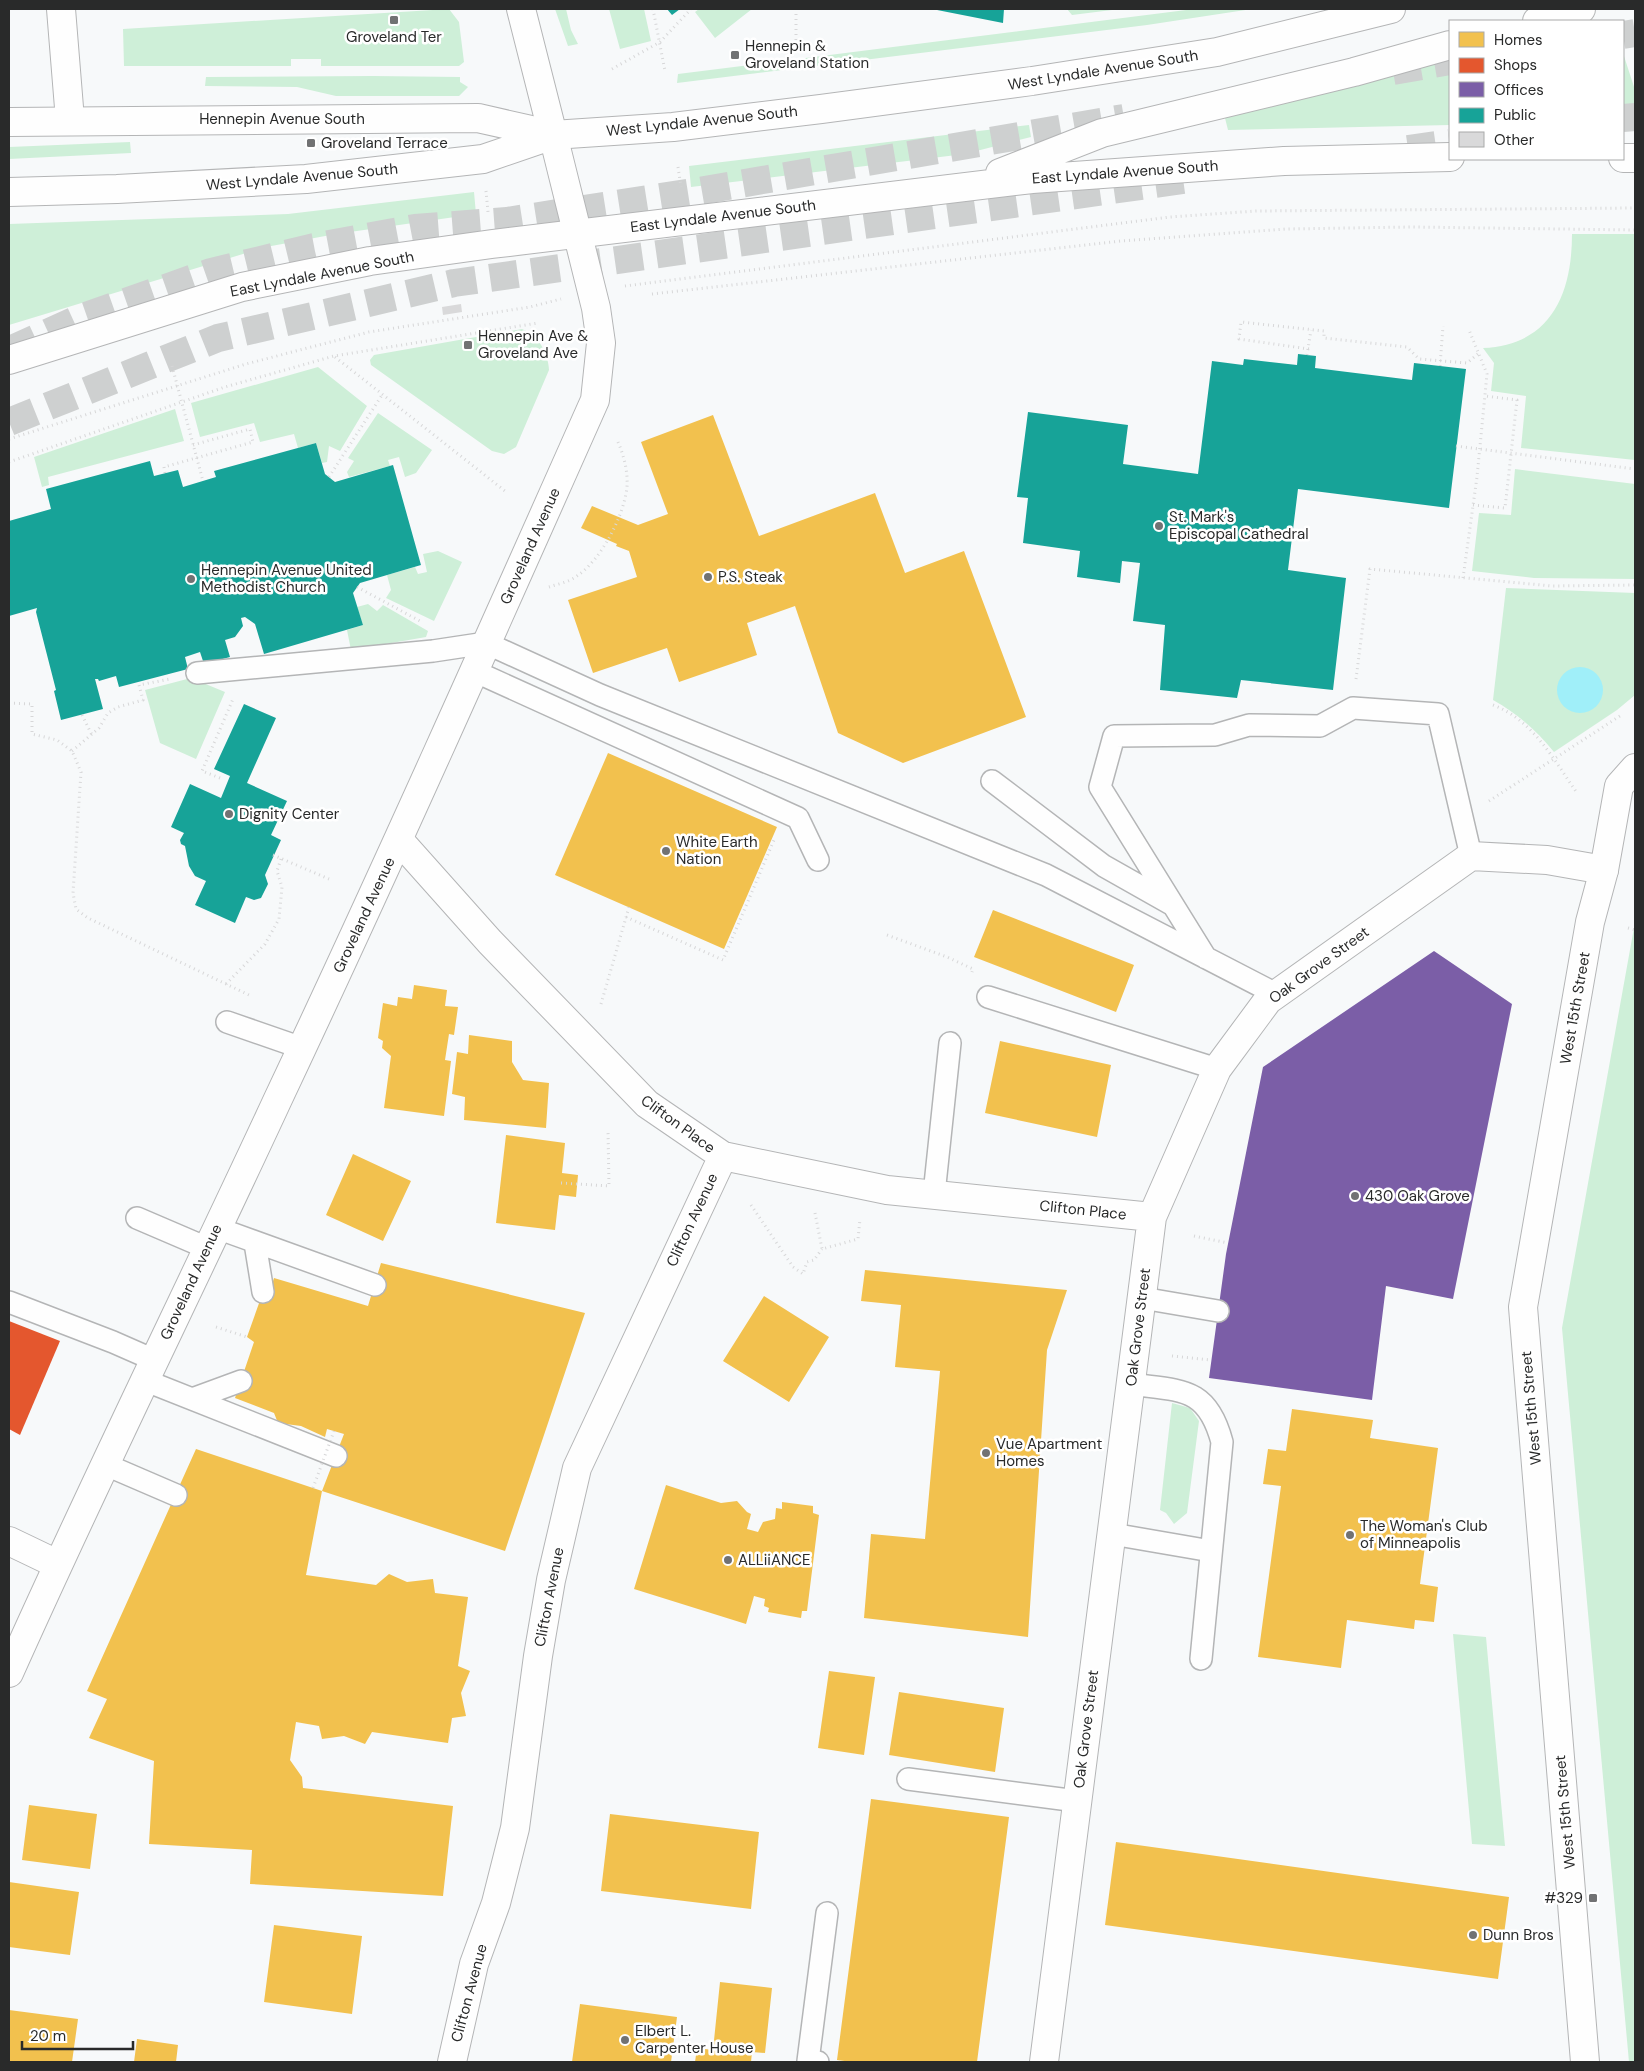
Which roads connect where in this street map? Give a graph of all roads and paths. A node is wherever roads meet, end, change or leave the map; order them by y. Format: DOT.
graph roads {
  1 [pos="61,9"];
  2 [pos="521,9"];
  3 [pos="653,9"];
  4 [pos="691,9"];
  5 [pos="796,9"];
  6 [pos="1391,9"];
  7 [pos="1581,9"];
  8 [pos="1541,20"];
  9 [pos="660,42"];
  10 [pos="1449,45"];
  11 [pos="796,54"];
  12 [pos="612,70"];
  13 [pos="665,71"];
  14 [pos="70,120"];
  15 [pos="9,122"];
  16 [pos="553,135"];
  17 [pos="1449,157"];
  18 [pos="678,167"];
  19 [pos="971,185"];
  20 [pos="681,188"];
  21 [pos="486,190"];
  22 [pos="9,192"];
  23 [pos="1635,208"];
  24 [pos="488,212"];
  25 [pos="1635,230"];
  26 [pos="578,233"];
  27 [pos="652,282"];
  28 [pos="652,294"];
  29 [pos="530,307"];
  30 [pos="538,323"];
  31 [pos="1443,326"];
  32 [pos="1311,330"];
  33 [pos="1469,330"];
  34 [pos="1309,349"];
  35 [pos="1479,353"];
  36 [pos="1307,355"];
  37 [pos="334,356"];
  38 [pos="9,360"];
  39 [pos="1440,361"];
  40 [pos="172,366"];
  41 [pos="1440,366"];
  42 [pos="177,385"];
  43 [pos="382,395"];
  44 [pos="1486,396"];
  45 [pos="182,402"];
  46 [pos="9,439"];
  47 [pos="618,442"];
  48 [pos="194,445"];
  49 [pos="1456,446"];
  50 [pos="1479,449"];
  51 [pos="1512,453"];
  52 [pos="197,458"];
  53 [pos="9,462"];
  54 [pos="1635,469"];
  55 [pos="165,473"];
  56 [pos="329,478"];
  57 [pos="203,481"];
  58 [pos="505,491"];
  59 [pos="1473,505"];
  60 [pos="1463,578"];
  61 [pos="1635,585"];
  62 [pos="358,587"];
  63 [pos="549,587"];
  64 [pos="420,621"];
  65 [pos="486,643"];
  66 [pos="246,668"];
  67 [pos="474,671"];
  68 [pos="197,673"];
  69 [pos="9,704"];
  70 [pos="1493,706"];
  71 [pos="1352,708"];
  72 [pos="82,715"];
  73 [pos="1620,716"];
  74 [pos="92,735"];
  75 [pos="72,751"];
  76 [pos="1553,759"];
  77 [pos="1635,768"];
  78 [pos="220,778"];
  79 [pos="992,781"];
  80 [pos="1577,793"];
  81 [pos="1485,803"];
  82 [pos="776,834"];
  83 [pos="398,840"];
  84 [pos="273,855"];
  85 [pos="1471,856"];
  86 [pos="281,859"];
  87 [pos="818,860"];
  88 [pos="1604,870"];
  89 [pos="329,879"];
  90 [pos="629,907"];
  91 [pos="1176,907"];
  92 [pos="626,918"];
  93 [pos="1628,928"];
  94 [pos="1635,930"];
  95 [pos="887,935"];
  96 [pos="1206,958"];
  97 [pos="973,969"];
  98 [pos="226,984"];
  99 [pos="1276,994"];
  100 [pos="253,997"];
  101 [pos="988,997"];
  102 [pos="601,1004"];
  103 [pos="227,1022"];
  104 [pos="950,1043"];
  105 [pos="302,1048"];
  106 [pos="1217,1069"];
  107 [pos="608,1131"];
  108 [pos="723,1156"];
  109 [pos="561,1183"];
  110 [pos="934,1194"];
  111 [pos="751,1205"];
  112 [pos="816,1213"];
  113 [pos="1152,1217"];
  114 [pos="137,1218"];
  115 [pos="860,1223"];
  116 [pos="1194,1236"];
  117 [pos="212,1238"];
  118 [pos="255,1243"];
  119 [pos="1228,1243"];
  120 [pos="822,1249"];
  121 [pos="374,1285"];
  122 [pos="263,1292"];
  123 [pos="1142,1298"];
  124 [pos="9,1302"];
  125 [pos="1218,1311"];
  126 [pos="216,1328"];
  127 [pos="247,1337"];
  128 [pos="1172,1356"];
  129 [pos="1211,1360"];
  130 [pos="149,1370"];
  131 [pos="241,1381"];
  132 [pos="1130,1384"];
  133 [pos="192,1399"];
  134 [pos="334,1431"];
  135 [pos="336,1456"];
  136 [pos="104,1464"];
  137 [pos="313,1488"];
  138 [pos="176,1494"];
  139 [pos="1112,1534"];
  140 [pos="9,1541"];
  141 [pos="1212,1551"];
  142 [pos="57,1564"];
  143 [pos="1201,1659"];
  144 [pos="9,1673"];
  145 [pos="908,1779"];
  146 [pos="1077,1801"];
  147 [pos="827,1913"];
  148 [pos="452,2062"];
  149 [pos="818,2062"];
  150 [pos="1044,2062"];
  151 [pos="1586,2062"];
  1 -- 14 [label="street"];
  2 -- 16 [label="street"];
  3 -- 9 [label="path"];
  4 -- 9 [label="path"];
  5 -- 11 [label="path"];
  6 -- 16 [label="street, West Lyndale Avenue South"];
  7 -- 8 [label="street"];
  9 -- 12 [label="path"];
  9 -- 13 [label="path"];
  10 -- 19 [label="street"];
  14 -- 15 [label="street, Hennepin Avenue South"];
  14 -- 16 [label="street, Hennepin Avenue South"];
  16 -- 22 [label="street, West Lyndale Avenue South"];
  16 -- 26 [label="street, Groveland Avenue"];
  17 -- 19 [label="street, East Lyndale Avenue South"];
  18 -- 20 [label="path"];
  19 -- 26 [label="street, East Lyndale Avenue South"];
  21 -- 24 [label="path"];
  23 -- 27 [label="path"];
  25 -- 28 [label="path"];
  26 -- 38 [label="street, East Lyndale Avenue South"];
  26 -- 65 [label="street, Groveland Avenue"];
  29 -- 42 [label="path"];
  30 -- 37 [label="path"];
  31 -- 39 [label="path"];
  32 -- 34 [label="path"];
  32 -- 34 [label="path"];
  32 -- 39 [label="path"];
  33 -- 35 [label="path"];
  34 -- 36 [label="path"];
  35 -- 39 [label="path"];
  35 -- 44 [label="path"];
  37 -- 43 [label="path"];
  37 -- 45 [label="path"];
  39 -- 41 [label="path"];
  40 -- 42 [label="path"];
  42 -- 45 [label="path"];
  42 -- 46 [label="path"];
  43 -- 56 [label="path"];
  43 -- 58 [label="path"];
  44 -- 50 [label="path"];
  44 -- 51 [label="path"];
  45 -- 48 [label="path"];
  45 -- 53 [label="path"];
  47 -- 63 [label="path"];
  48 -- 52 [label="path"];
  48 -- 52 [label="path"];
  49 -- 50 [label="path"];
  50 -- 51 [label="path"];
  50 -- 59 [label="path"];
  51 -- 54 [label="path"];
  51 -- 59 [label="path"];
  52 -- 55 [label="path"];
  52 -- 57 [label="path"];
  59 -- 60 [label="path"];
  60 -- 61 [label="path"];
  60 -- 71 [label="path"];
  62 -- 64 [label="path"];
  65 -- 66 [label="lane"];
  65 -- 67 [label="street, Groveland Avenue"];
  65 -- 96 [label="lane"];
  66 -- 68 [label="lane"];
  66 -- 78 [label="path"];
  67 -- 83 [label="street, Groveland Avenue"];
  67 -- 87 [label="lane"];
  68 -- 74 [label="path"];
  69 -- 75 [label="path"];
  70 -- 76 [label="path"];
  71 -- 85 [label="lane"];
  71 -- 91 [label="lane"];
  72 -- 74 [label="path"];
  73 -- 76 [label="path"];
  74 -- 75 [label="path"];
  75 -- 98 [label="path"];
  76 -- 80 [label="path"];
  76 -- 81 [label="path"];
  77 -- 88 [label="street, West 15th Street"];
  79 -- 91 [label="lane"];
  82 -- 92 [label="path"];
  83 -- 105 [label="street, Groveland Avenue"];
  83 -- 108 [label="street, Clifton Place"];
  84 -- 86 [label="path"];
  85 -- 88 [label="street"];
  85 -- 99 [label="street, Oak Grove Street"];
  86 -- 89 [label="path"];
  86 -- 98 [label="path"];
  88 -- 151 [label="street, West 15th Street"];
  90 -- 92 [label="path"];
  91 -- 96 [label="lane"];
  92 -- 102 [label="path"];
  93 -- 94 [label="path"];
  95 -- 97 [label="path"];
  96 -- 99 [label="lane"];
  98 -- 100 [label="path"];
  99 -- 106 [label="street, Oak Grove Street"];
  101 -- 106 [label="lane"];
  103 -- 105 [label="lane"];
  104 -- 110 [label="lane"];
  105 -- 117 [label="street, Groveland Avenue"];
  106 -- 113 [label="street, Oak Grove Street"];
  107 -- 109 [label="path"];
  108 -- 110 [label="street, Clifton Place"];
  108 -- 148 [label="street, Clifton Avenue"];
  110 -- 113 [label="street, Clifton Place"];
  111 -- 120 [label="path"];
  112 -- 120 [label="path"];
  113 -- 123 [label="street, Oak Grove Street"];
  114 -- 117 [label="lane"];
  115 -- 120 [label="path"];
  116 -- 119 [label="path"];
  117 -- 118 [label="lane"];
  117 -- 130 [label="street, Groveland Avenue"];
  118 -- 121 [label="lane"];
  118 -- 122 [label="lane"];
  123 -- 125 [label="lane"];
  123 -- 132 [label="street, Oak Grove Street"];
  124 -- 130 [label="lane"];
  126 -- 127 [label="path"];
  128 -- 129 [label="path"];
  130 -- 133 [label="lane"];
  130 -- 136 [label="street, Groveland Avenue"];
  131 -- 133 [label="lane"];
  132 -- 139 [label="street, Oak Grove Street"];
  132 -- 141 [label="lane"];
  133 -- 135 [label="lane"];
  134 -- 137 [label="path, bridge"];
  136 -- 138 [label="lane"];
  136 -- 142 [label="street, Groveland Avenue"];
  139 -- 141 [label="lane"];
  139 -- 146 [label="street, Oak Grove Street"];
  140 -- 142 [label="street"];
  141 -- 143 [label="lane"];
  142 -- 144 [label="street, Groveland Avenue"];
  145 -- 146 [label="lane"];
  146 -- 150 [label="street, Oak Grove Street"];
  147 -- 149 [label="lane"];
}
